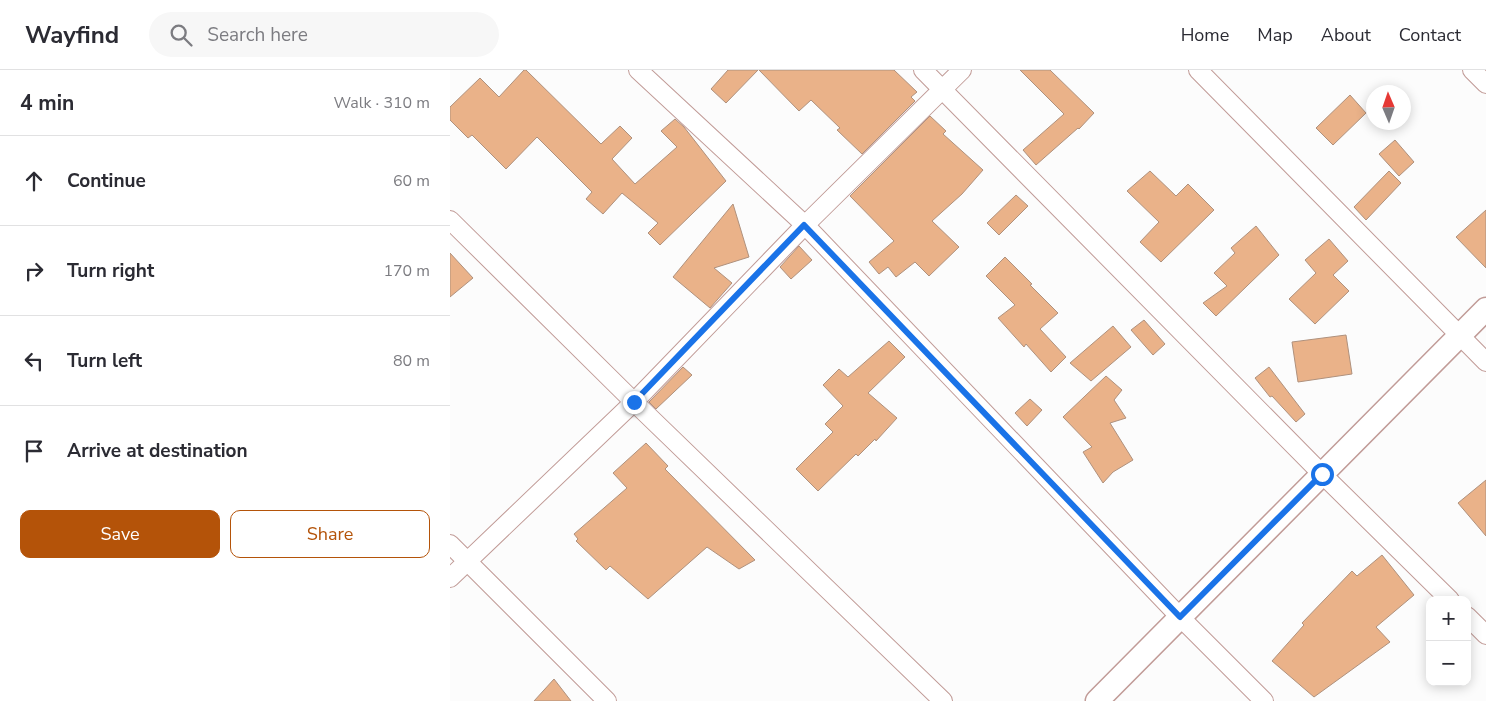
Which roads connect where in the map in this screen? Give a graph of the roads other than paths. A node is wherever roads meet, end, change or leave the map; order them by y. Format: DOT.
graph roads {
  1 [pos="638,70"];
  2 [pos="922,70"];
  3 [pos="962,70"];
  4 [pos="1198,70"];
  5 [pos="1472,70"];
  6 [pos="1486,84"];
  7 [pos="942,90"];
  8 [pos="450,220"];
  9 [pos="804,225"];
  10 [pos="1486,309"];
  11 [pos="1460,335"];
  12 [pos="1486,362"];
  13 [pos="634,402"];
  14 [pos="1322,474"];
  15 [pos="450,544"];
  16 [pos="467,561"];
  17 [pos="450,578"];
  18 [pos="1446,596"];
  19 [pos="1180,617"];
  20 [pos="1471,620"];
  21 [pos="1486,635"];
  22 [pos="607,701"];
  23 [pos="943,701"];
  24 [pos="1097,701"];
  25 [pos="1264,701"];
  1 -- 9 [label="street"];
  2 -- 7 [label="street"];
  3 -- 7 [label="street"];
  4 -- 11 [label="street"];
  5 -- 6 [label="street"];
  7 -- 9 [label="street"];
  7 -- 14 [label="street"];
  8 -- 13 [label="street"];
  9 -- 13 [label="street"];
  9 -- 19 [label="street"];
  10 -- 11 [label="street"];
  11 -- 12 [label="street"];
  11 -- 14 [label="street"];
  13 -- 16 [label="street"];
  13 -- 23 [label="street"];
  14 -- 18 [label="street"];
  14 -- 19 [label="street"];
  15 -- 16 [label="street"];
  16 -- 17 [label="street"];
  16 -- 22 [label="street"];
  19 -- 24 [label="street"];
  19 -- 25 [label="street"];
  20 -- 21 [label="street"];
}
